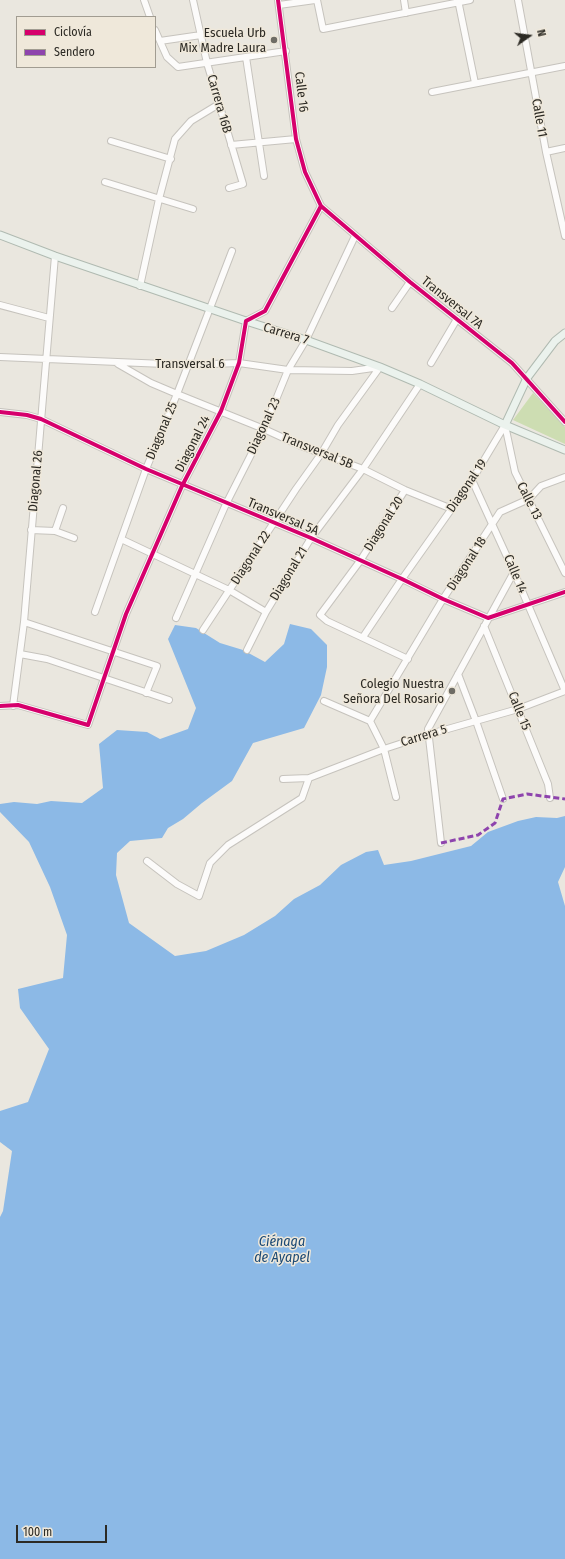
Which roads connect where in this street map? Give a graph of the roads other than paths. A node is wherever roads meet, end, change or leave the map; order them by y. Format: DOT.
graph roads {
  1 [pos="144,0"];
  2 [pos="193,0"];
  3 [pos="316,0"];
  4 [pos="404,0"];
  5 [pos="470,0"];
  6 [pos="518,0"];
  7 [pos="458,1"];
  8 [pos="279,3"];
  9 [pos="406,13"];
  10 [pos="150,16"];
  11 [pos="156,32"];
  12 [pos="201,35"];
  13 [pos="160,42"];
  14 [pos="286,51"];
  15 [pos="246,57"];
  16 [pos="207,63"];
  17 [pos="565,66"];
  18 [pos="531,74"];
  19 [pos="476,83"];
  20 [pos="432,92"];
  21 [pos="219,104"];
  22 [pos="296,139"];
  23 [pos="111,141"];
  24 [pos="259,142"];
  25 [pos="231,145"];
  26 [pos="565,148"];
  27 [pos="546,152"];
  28 [pos="171,159"];
  29 [pos="264,176"];
  30 [pos="105,182"];
  31 [pos="229,188"];
  32 [pos="159,199"];
  33 [pos="321,206"];
  34 [pos="193,210"];
  35 [pos="0,235"];
  36 [pos="355,236"];
  37 [pos="565,236"];
  38 [pos="232,251"];
  39 [pos="55,256"];
  40 [pos="410,282"];
  41 [pos="140,286"];
  42 [pos="0,305"];
  43 [pos="392,308"];
  44 [pos="210,309"];
  45 [pos="49,318"];
  46 [pos="457,319"];
  47 [pos="246,321"];
  48 [pos="565,333"];
  49 [pos="306,340"];
  50 [pos="0,357"];
  51 [pos="47,360"];
  52 [pos="117,363"];
  53 [pos="239,363"];
  54 [pos="431,363"];
  55 [pos="188,365"];
  56 [pos="380,367"];
  57 [pos="288,370"];
  58 [pos="527,378"];
  59 [pos="420,384"];
  60 [pos="178,394"];
  61 [pos="221,411"];
  62 [pos="0,412"];
  63 [pos="41,419"];
  64 [pos="565,422"];
  65 [pos="505,425"];
  66 [pos="264,429"];
  67 [pos="565,450"];
  68 [pos="322,454"];
  69 [pos="363,469"];
  70 [pos="146,470"];
  71 [pos="565,477"];
  72 [pos="472,480"];
  73 [pos="182,486"];
  74 [pos="405,490"];
  75 [pos="529,500"];
  76 [pos="226,504"];
  77 [pos="63,508"];
  78 [pos="452,508"];
  79 [pos="274,523"];
  80 [pos="493,524"];
  81 [pos="31,530"];
  82 [pos="55,531"];
  83 [pos="74,538"];
  84 [pos="311,538"];
  85 [pos="121,539"];
  86 [pos="152,554"];
  87 [pos="360,561"];
  88 [pos="514,572"];
  89 [pos="565,573"];
  90 [pos="194,574"];
  91 [pos="402,579"];
  92 [pos="230,590"];
  93 [pos="565,592"];
  94 [pos="443,599"];
  95 [pos="527,604"];
  96 [pos="96,612"];
  97 [pos="266,612"];
  98 [pos="176,618"];
  99 [pos="488,618"];
  100 [pos="24,622"];
  101 [pos="484,626"];
  102 [pos="203,630"];
  103 [pos="363,637"];
  104 [pos="247,650"];
  105 [pos="113,652"];
  106 [pos="20,654"];
  107 [pos="408,658"];
  108 [pos="458,674"];
  109 [pos="104,677"];
  110 [pos="565,691"];
  111 [pos="146,693"];
  112 [pos="169,700"];
  113 [pos="324,701"];
  114 [pos="0,706"];
  115 [pos="13,706"];
  116 [pos="518,709"];
  117 [pos="370,721"];
  118 [pos="476,721"];
  119 [pos="430,734"];
  120 [pos="384,749"];
  121 [pos="309,778"];
  122 [pos="283,779"];
  123 [pos="396,797"];
  124 [pos="550,798"];
  125 [pos="503,799"];
  126 [pos="441,843"];
  127 [pos="147,861"];
  1 -- 10 [label="street"];
  2 -- 12 [label="street, Carrera 16B"];
  3 -- 8 [label="street"];
  3 -- 9 [label="street"];
  4 -- 9 [label="street"];
  5 -- 7 [label="street"];
  6 -- 18 [label="street, Calle 11"];
  7 -- 9 [label="street"];
  7 -- 19 [label="street"];
  8 -- 14 [label="street, Calle 16"];
  11 -- 13 [label="street"];
  12 -- 13 [label="street"];
  12 -- 16 [label="street, Carrera 16B"];
  13 -- 16 [label="street"];
  14 -- 15 [label="street"];
  14 -- 22 [label="street, Calle 16"];
  15 -- 16 [label="street"];
  15 -- 24 [label="street"];
  16 -- 21 [label="street, Carrera 16B"];
  17 -- 18 [label="street"];
  18 -- 19 [label="street"];
  18 -- 27 [label="street, Calle 11"];
  19 -- 20 [label="street"];
  21 -- 25 [label="street, Carrera 16B"];
  21 -- 28 [label="street"];
  22 -- 24 [label="street"];
  22 -- 33 [label="street, Calle 16"];
  23 -- 28 [label="street"];
  24 -- 25 [label="street"];
  24 -- 29 [label="street"];
  25 -- 31 [label="street, Carrera 16B"];
  26 -- 27 [label="street"];
  27 -- 37 [label="street, Calle 11"];
  28 -- 32 [label="street"];
  30 -- 32 [label="street"];
  32 -- 34 [label="street"];
  32 -- 41 [label="street"];
  33 -- 36 [label="street, Transversal 7A"];
  33 -- 47 [label="street"];
  35 -- 39 [label="main road, Carrera 7"];
  36 -- 40 [label="street, Transversal 7A"];
  36 -- 49 [label="street, Diagonal 23"];
  38 -- 44 [label="street, Diagonal 25"];
  39 -- 41 [label="main road, Carrera 7"];
  39 -- 45 [label="street, Diagonal 26"];
  40 -- 43 [label="street"];
  40 -- 46 [label="street, Transversal 7A"];
  41 -- 44 [label="main road, Carrera 7"];
  42 -- 45 [label="street"];
  44 -- 47 [label="main road, Carrera 7"];
  44 -- 55 [label="street, Diagonal 25"];
  45 -- 51 [label="street, Diagonal 26"];
  46 -- 54 [label="street"];
  46 -- 58 [label="street, Transversal 7A"];
  47 -- 49 [label="main road, Carrera 7"];
  47 -- 53 [label="street, Diagonal 24"];
  48 -- 58 [label="main road, Diagonal 19"];
  49 -- 56 [label="main road, Carrera 7"];
  49 -- 57 [label="street, Diagonal 23"];
  50 -- 51 [label="street, Transversal 6"];
  51 -- 52 [label="street, Transversal 6"];
  51 -- 63 [label="street, Diagonal 26"];
  52 -- 55 [label="street, Transversal 6"];
  52 -- 60 [label="street, Transversal 5B"];
  53 -- 55 [label="street, Transversal 6"];
  53 -- 57 [label="street, Transversal 6"];
  53 -- 61 [label="street, Diagonal 24"];
  55 -- 60 [label="street, Diagonal 25"];
  56 -- 57 [label="street, Transversal 6"];
  56 -- 59 [label="main road, Carrera 7"];
  56 -- 68 [label="street, Diagonal 22"];
  57 -- 66 [label="street, Diagonal 23"];
  58 -- 64 [label="street, Transversal 7A"];
  58 -- 65 [label="main road, Diagonal 19"];
  59 -- 65 [label="main road, Carrera 7"];
  59 -- 69 [label="street, Diagonal 21"];
  60 -- 61 [label="street, Transversal 5B"];
  60 -- 70 [label="street, Diagonal 25"];
  61 -- 66 [label="street, Transversal 5B"];
  61 -- 73 [label="street, Diagonal 24"];
  62 -- 63 [label="street, Transversal 5A"];
  63 -- 70 [label="street, Transversal 5A"];
  63 -- 81 [label="street, Diagonal 26"];
  65 -- 67 [label="main road, Carrera 7"];
  65 -- 72 [label="street, Diagonal 19"];
  65 -- 75 [label="street, Calle 13"];
  66 -- 68 [label="street, Transversal 5B"];
  66 -- 76 [label="street, Diagonal 23"];
  68 -- 69 [label="street, Transversal 5B"];
  68 -- 79 [label="street, Diagonal 22"];
  69 -- 74 [label="street, Transversal 5B"];
  69 -- 84 [label="street, Diagonal 21"];
  70 -- 73 [label="street, Transversal 5A"];
  70 -- 85 [label="street, Diagonal 25"];
  71 -- 75 [label="street, Diagonal 18"];
  72 -- 78 [label="street, Diagonal 19"];
  72 -- 80 [label="street, Calle 14"];
  73 -- 76 [label="street, Transversal 5A"];
  73 -- 86 [label="street, Diagonal 24"];
  74 -- 78 [label="street, Transversal 5B"];
  74 -- 87 [label="street, Diagonal 20"];
  75 -- 80 [label="street, Diagonal 18"];
  75 -- 89 [label="street, Calle 13"];
  76 -- 79 [label="street, Transversal 5A"];
  76 -- 90 [label="street, Diagonal 23"];
  77 -- 82 [label="street"];
  78 -- 91 [label="street, Diagonal 19"];
  79 -- 84 [label="street, Transversal 5A"];
  79 -- 92 [label="street, Diagonal 22"];
  80 -- 88 [label="street, Calle 14"];
  80 -- 94 [label="street, Diagonal 18"];
  81 -- 82 [label="street"];
  81 -- 100 [label="street, Diagonal 26"];
  82 -- 83 [label="street"];
  84 -- 87 [label="street, Transversal 5A"];
  84 -- 97 [label="street, Diagonal 21"];
  85 -- 86 [label="street"];
  85 -- 96 [label="street, Diagonal 25"];
  86 -- 90 [label="street"];
  86 -- 105 [label="street, Diagonal 24"];
  87 -- 91 [label="street, Transversal 5A"];
  87 -- 103 [label="street, Diagonal 20"];
  88 -- 95 [label="street, Calle 14"];
  88 -- 99 [label="street"];
  90 -- 92 [label="street"];
  90 -- 98 [label="street, Diagonal 23"];
  91 -- 94 [label="street, Transversal 5A"];
  91 -- 103 [label="street, Diagonal 19"];
  92 -- 97 [label="street"];
  92 -- 102 [label="street, Diagonal 22"];
  93 -- 95 [label="street"];
  94 -- 99 [label="street, Transversal 5A"];
  94 -- 107 [label="street, Diagonal 18"];
  95 -- 99 [label="street"];
  95 -- 110 [label="street, Calle 14"];
  97 -- 104 [label="street, Diagonal 21"];
  99 -- 101 [label="street"];
  100 -- 105 [label="street"];
  100 -- 106 [label="street, Diagonal 26"];
  101 -- 108 [label="street"];
  101 -- 116 [label="street, Calle 15"];
  103 -- 107 [label="street"];
  105 -- 109 [label="street, Diagonal 24"];
  105 -- 111 [label="street"];
  106 -- 109 [label="street"];
  106 -- 115 [label="street, Diagonal 26"];
  107 -- 117 [label="street, Diagonal 18"];
  108 -- 118 [label="street"];
  108 -- 119 [label="street"];
  109 -- 111 [label="street"];
  109 -- 115 [label="street, Diagonal 24"];
  110 -- 116 [label="street, Carrera 5"];
  111 -- 112 [label="street"];
  113 -- 117 [label="street"];
  114 -- 115 [label="street"];
  116 -- 118 [label="street, Carrera 5"];
  116 -- 124 [label="street, Calle 15"];
  117 -- 120 [label="street"];
  118 -- 119 [label="street, Carrera 5"];
  118 -- 125 [label="street"];
  119 -- 120 [label="street, Carrera 5"];
  119 -- 126 [label="street"];
  120 -- 121 [label="street, Carrera 5"];
  120 -- 123 [label="street"];
  121 -- 122 [label="street, Carrera 5"];
  121 -- 127 [label="street"];
}
